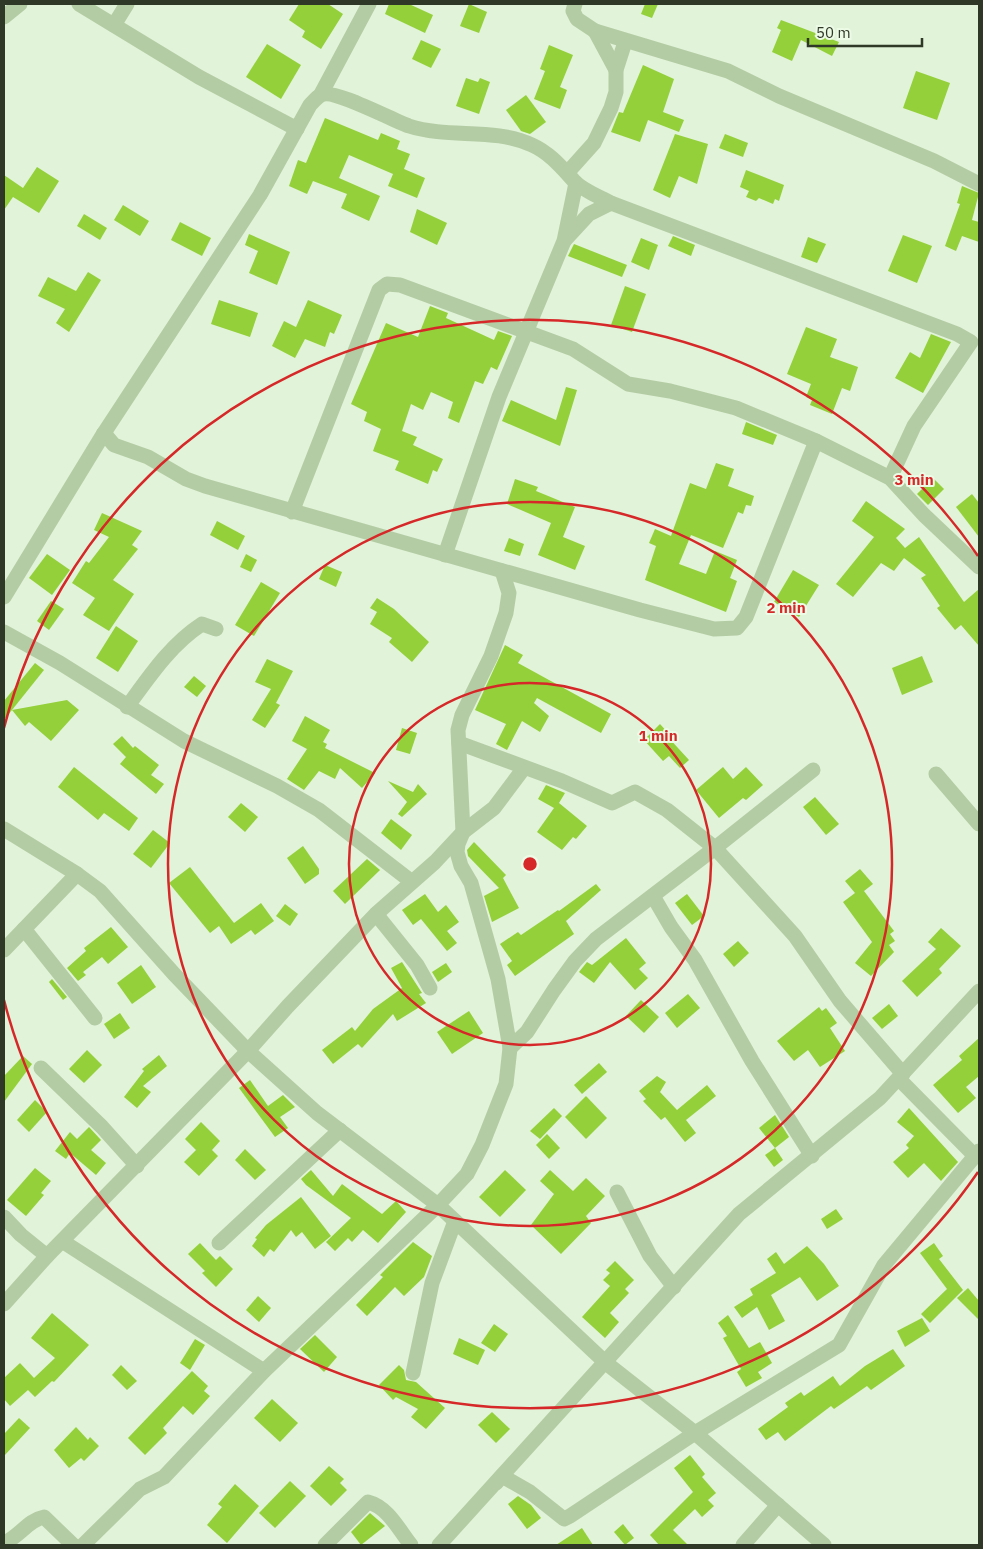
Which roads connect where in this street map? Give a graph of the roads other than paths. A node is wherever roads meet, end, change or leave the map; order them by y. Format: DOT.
graph roads {
  1 [pos="20,4"];
  2 [pos="79,4"];
  3 [pos="127,4"];
  4 [pos="369,4"];
  5 [pos="575,4"];
  6 [pos="4,17"];
  7 [pos="114,25"];
  8 [pos="594,31"];
  9 [pos="625,42"];
  10 [pos="616,70"];
  11 [pos="321,94"];
  12 [pos="297,129"];
  13 [pos="572,177"];
  14 [pos="979,184"];
  15 [pos="611,203"];
  16 [pos="564,241"];
  17 [pos="528,332"];
  18 [pos="975,336"];
  19 [pos="104,433"];
  20 [pos="816,441"];
  21 [pos="114,445"];
  22 [pos="93,452"];
  23 [pos="890,478"];
  24 [pos="292,512"];
  25 [pos="445,555"];
  26 [pos="979,567"];
  27 [pos="502,571"];
  28 [pos="523,577"];
  29 [pos="509,593"];
  30 [pos="4,597"];
  31 [pos="216,629"];
  32 [pos="4,632"];
  33 [pos="127,707"];
  34 [pos="459,742"];
  35 [pos="524,768"];
  36 [pos="813,770"];
  37 [pos="936,774"];
  38 [pos="979,824"];
  39 [pos="4,829"];
  40 [pos="463,832"];
  41 [pos="715,848"];
  42 [pos="435,862"];
  43 [pos="461,866"];
  44 [pos="77,874"];
  45 [pos="412,882"];
  46 [pos="653,896"];
  47 [pos="376,914"];
  48 [pos="24,929"];
  49 [pos="4,950"];
  50 [pos="430,988"];
  51 [pos="979,991"];
  52 [pos="94,1018"];
  53 [pos="510,1048"];
  54 [pos="248,1051"];
  55 [pos="41,1068"];
  56 [pos="901,1076"];
  57 [pos="340,1130"];
  58 [pos="977,1153"];
  59 [pos="812,1156"];
  60 [pos="137,1166"];
  61 [pos="617,1192"];
  62 [pos="438,1205"];
  63 [pos="4,1217"];
  64 [pos="455,1221"];
  65 [pos="62,1241"];
  66 [pos="219,1243"];
  67 [pos="47,1256"];
  68 [pos="674,1287"];
  69 [pos="4,1304"];
  70 [pos="606,1363"];
  71 [pos="264,1370"];
  72 [pos="413,1373"];
  73 [pos="695,1433"];
  74 [pos="491,1488"];
  75 [pos="778,1505"];
  76 [pos="4,1543"];
  77 [pos="73,1545"];
  78 [pos="83,1545"];
  79 [pos="326,1545"];
  80 [pos="411,1545"];
  81 [pos="439,1545"];
  82 [pos="743,1545"];
  83 [pos="824,1545"];
  1 -- 6 [label="street"];
  2 -- 7 [label="street"];
  3 -- 7 [label="street"];
  4 -- 11 [label="street"];
  5 -- 8 [label="street"];
  7 -- 12 [label="street"];
  8 -- 9 [label="street"];
  8 -- 10 [label="street"];
  9 -- 10 [label="street"];
  9 -- 14 [label="street"];
  10 -- 13 [label="street"];
  11 -- 12 [label="street"];
  11 -- 13 [label="street"];
  12 -- 19 [label="street"];
  13 -- 15 [label="street"];
  13 -- 16 [label="street"];
  15 -- 16 [label="street"];
  15 -- 18 [label="street"];
  16 -- 17 [label="street"];
  17 -- 20 [label="street"];
  17 -- 24 [label="street"];
  17 -- 25 [label="street"];
  18 -- 23 [label="street"];
  19 -- 21 [label="street"];
  19 -- 22 [label="street"];
  20 -- 23 [label="street"];
  20 -- 28 [label="street"];
  21 -- 22 [label="street"];
  21 -- 24 [label="street"];
  22 -- 30 [label="street"];
  23 -- 26 [label="street"];
  24 -- 25 [label="street"];
  25 -- 27 [label="street"];
  27 -- 28 [label="street"];
  27 -- 29 [label="street"];
  28 -- 29 [label="street"];
  29 -- 34 [label="street"];
  31 -- 33 [label="street"];
  32 -- 33 [label="street"];
  33 -- 45 [label="street"];
  34 -- 35 [label="street"];
  34 -- 40 [label="street"];
  35 -- 40 [label="street"];
  35 -- 41 [label="street"];
  36 -- 41 [label="street"];
  37 -- 38 [label="street"];
  39 -- 44 [label="street"];
  40 -- 42 [label="street"];
  40 -- 43 [label="street"];
  41 -- 46 [label="street"];
  41 -- 56 [label="street"];
  42 -- 43 [label="street"];
  42 -- 45 [label="street"];
  43 -- 53 [label="street"];
  44 -- 48 [label="street"];
  44 -- 54 [label="street"];
  45 -- 47 [label="street"];
  46 -- 53 [label="street"];
  46 -- 59 [label="street"];
  47 -- 50 [label="street"];
  47 -- 54 [label="street"];
  48 -- 49 [label="street"];
  48 -- 52 [label="street"];
  51 -- 56 [label="street"];
  53 -- 62 [label="street"];
  54 -- 57 [label="street"];
  54 -- 60 [label="street"];
  55 -- 60 [label="street"];
  56 -- 58 [label="street"];
  56 -- 59 [label="street"];
  57 -- 62 [label="street"];
  57 -- 66 [label="street"];
  58 -- 73 [label="street"];
  59 -- 68 [label="street"];
  60 -- 65 [label="street"];
  61 -- 68 [label="street"];
  62 -- 64 [label="street"];
  62 -- 71 [label="street"];
  63 -- 67 [label="street"];
  64 -- 70 [label="street"];
  64 -- 72 [label="street"];
  65 -- 67 [label="street"];
  65 -- 71 [label="street"];
  67 -- 69 [label="street"];
  68 -- 70 [label="street"];
  70 -- 73 [label="street"];
  70 -- 74 [label="street"];
  71 -- 78 [label="street"];
  73 -- 74 [label="street"];
  73 -- 75 [label="street"];
  74 -- 81 [label="street"];
  75 -- 82 [label="street"];
  75 -- 83 [label="street"];
  76 -- 77 [label="street"];
  79 -- 80 [label="street"];
}
